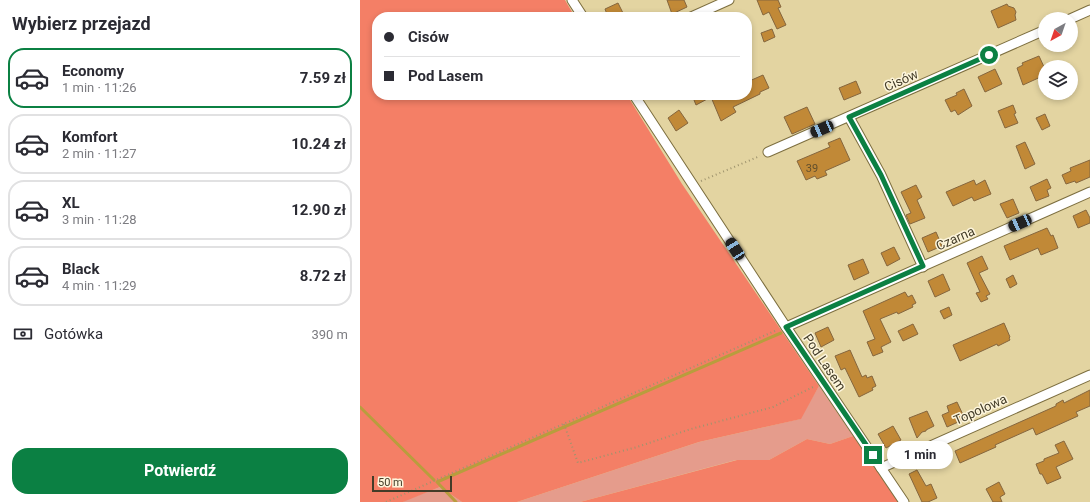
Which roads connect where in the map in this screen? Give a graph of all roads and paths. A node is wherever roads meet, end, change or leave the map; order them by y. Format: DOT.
graph roads {
  1 [pos="572,0"];
  2 [pos="729,0"];
  3 [pos="1090,10"];
  4 [pos="580,12"];
  5 [pos="702,12"];
  6 [pos="1078,15"];
  7 [pos="1038,33"];
  8 [pos="637,100"];
  9 [pos="849,117"];
  10 [pos="768,152"];
  11 [pos="692,184"];
  12 [pos="1090,192"];
  13 [pos="923,266"];
  14 [pos="786,327"];
  15 [pos="1090,375"];
  16 [pos="823,382"];
  17 [pos="565,426"];
  18 [pos="881,468"];
  19 [pos="386,502"];
  20 [pos="904,502"];
  1 -- 4 [label="street"];
  2 -- 5 [label="street"];
  3 -- 6 [label="street"];
  7 -- 9 [label="street, Cisów"];
  8 -- 11 [label="street, Pod Lasem"];
  9 -- 10 [label="street, Cisów"];
  9 -- 13 [label="street"];
  10 -- 11 [label="path"];
  11 -- 14 [label="street, Pod Lasem"];
  12 -- 13 [label="street, Czarna"];
  13 -- 14 [label="street, Czarna"];
  14 -- 16 [label="street, Pod Lasem"];
  14 -- 17 [label="path"];
  15 -- 18 [label="street, Topolowa"];
  16 -- 17 [label="path"];
  16 -- 18 [label="street, Pod Lasem"];
  17 -- 19 [label="path"];
  18 -- 20 [label="street, Pod Lasem"];
}
